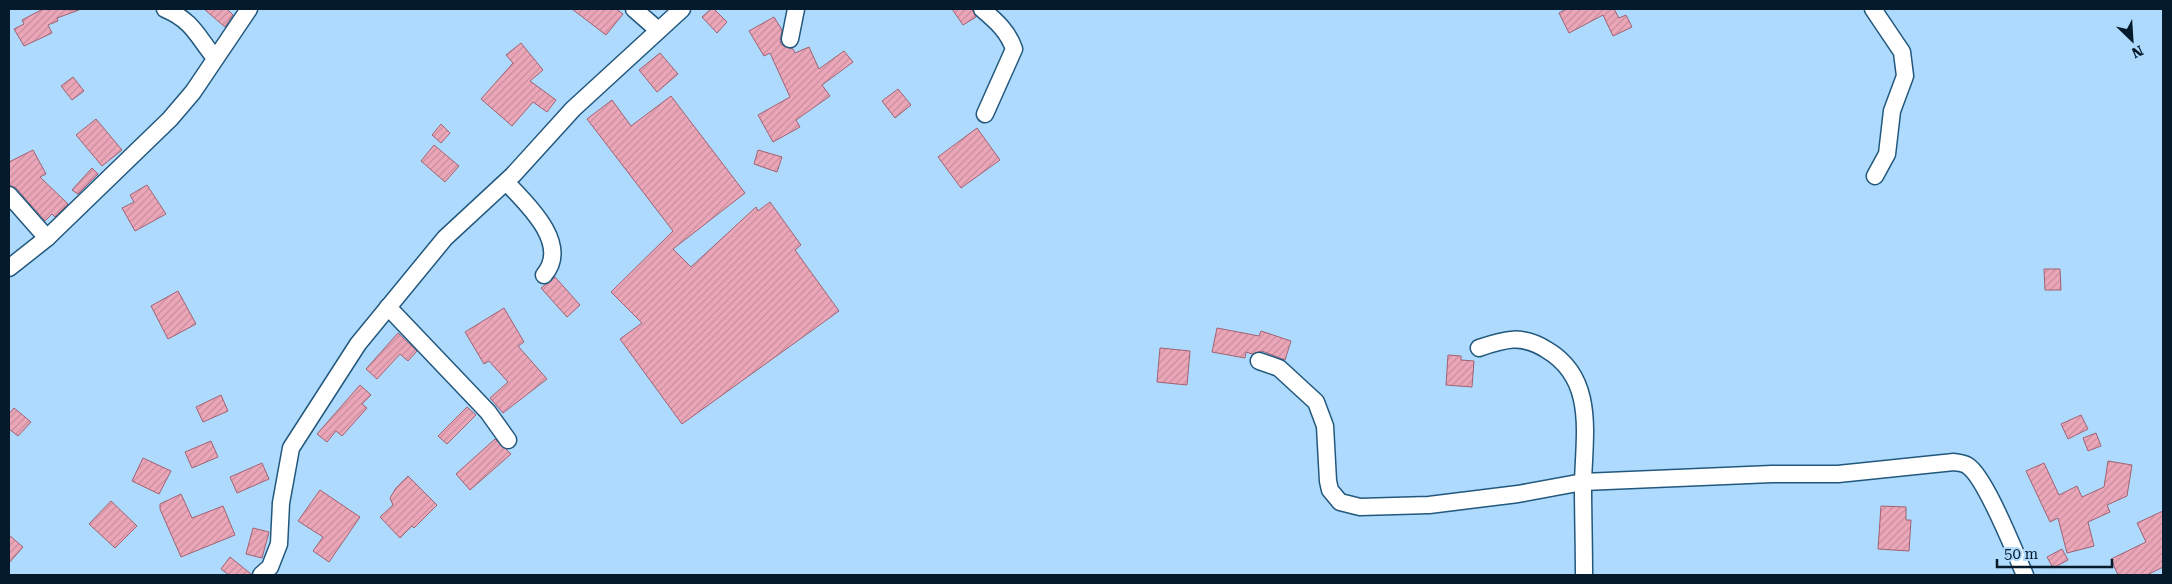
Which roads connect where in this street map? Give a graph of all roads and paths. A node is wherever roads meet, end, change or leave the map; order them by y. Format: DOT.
graph roads {
  1 [pos="165,9"];
  2 [pos="249,9"];
  3 [pos="634,9"];
  4 [pos="682,9"];
  5 [pos="796,9"];
  6 [pos="982,9"];
  7 [pos="1873,9"];
  8 [pos="658,30"];
  9 [pos="790,40"];
  10 [pos="215,58"];
  11 [pos="985,114"];
  12 [pos="1875,176"];
  13 [pos="506,182"];
  14 [pos="9,195"];
  15 [pos="47,238"];
  16 [pos="9,268"];
  17 [pos="544,274"];
  18 [pos="388,306"];
  19 [pos="1479,348"];
  20 [pos="1259,361"];
  21 [pos="508,440"];
  22 [pos="1583,482"];
  23 [pos="261,575"];
  24 [pos="1584,575"];
  25 [pos="2025,575"];
  1 -- 10 [label="street"];
  2 -- 10 [label="street"];
  3 -- 8 [label="street"];
  4 -- 8 [label="street"];
  5 -- 9 [label="street"];
  6 -- 11 [label="street"];
  7 -- 12 [label="street"];
  8 -- 13 [label="street"];
  10 -- 15 [label="street"];
  13 -- 17 [label="street"];
  13 -- 18 [label="street"];
  14 -- 15 [label="street"];
  15 -- 16 [label="street"];
  18 -- 21 [label="street"];
  18 -- 23 [label="street"];
  19 -- 22 [label="street"];
  20 -- 22 [label="street"];
  22 -- 24 [label="street"];
  22 -- 25 [label="street"];
}
